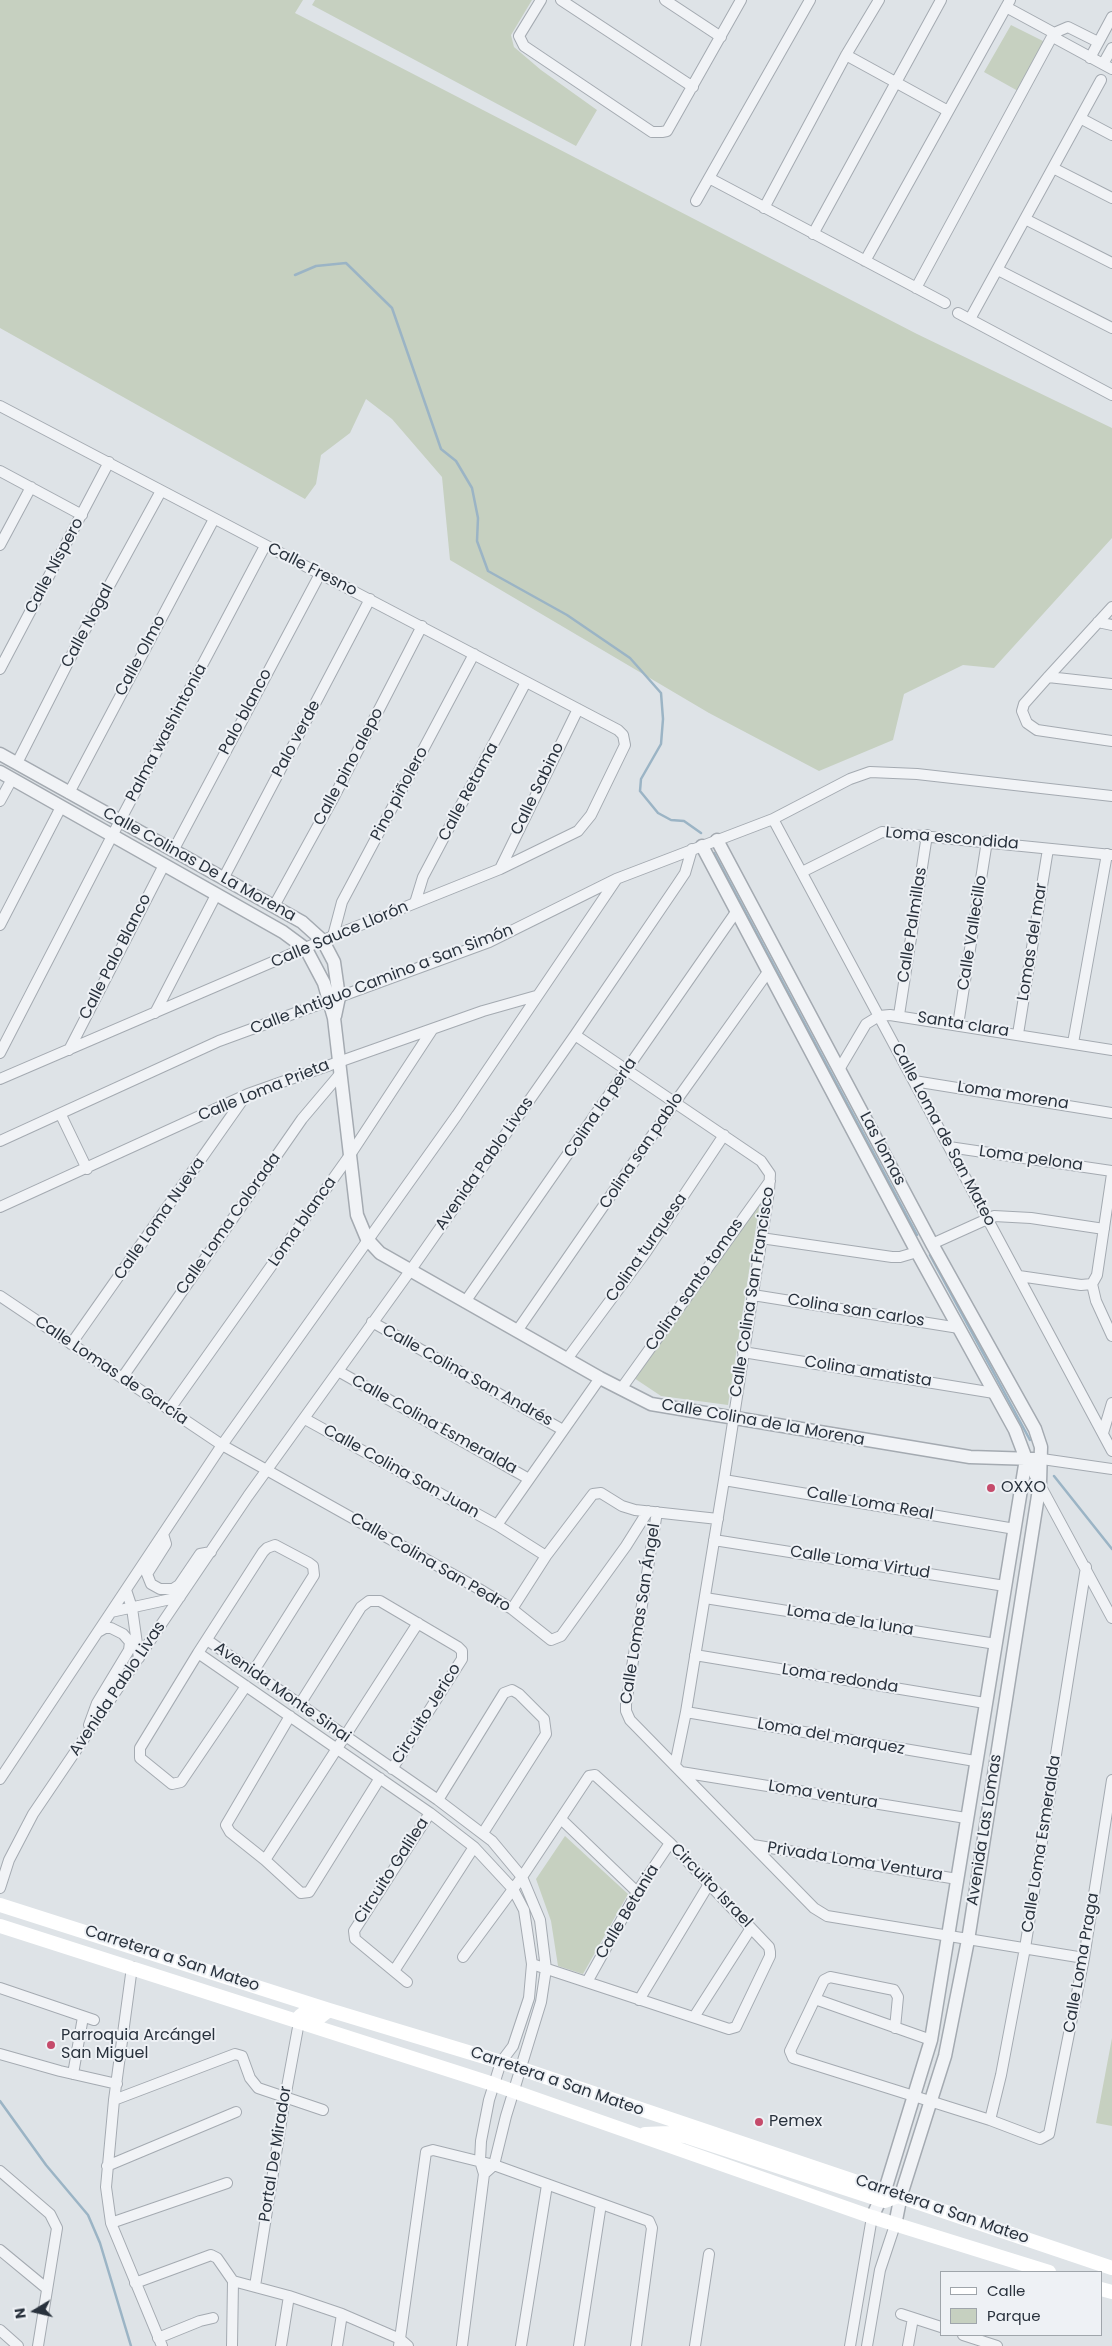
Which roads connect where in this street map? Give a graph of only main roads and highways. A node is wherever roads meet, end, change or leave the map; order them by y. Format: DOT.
graph roads {
  1 [pos="0,1905"];
  2 [pos="0,1926"];
  3 [pos="163,1956"];
  4 [pos="132,1967"];
  5 [pos="329,2010"];
  6 [pos="300,2022"];
  7 [pos="636,2134"];
  8 [pos="883,2195"];
  9 [pos="1112,2268"];
  10 [pos="1045,2271"];
  1 -- 3 [label="main road, Carretera a San Mateo"];
  2 -- 4 [label="main road, Carretera a San Mateo"];
  3 -- 4 [label="main road"];
  3 -- 5 [label="main road, Carretera a San Mateo"];
  4 -- 6 [label="main road, Carretera a San Mateo"];
  5 -- 6 [label="main road"];
  5 -- 8 [label="main road, Carretera a San Mateo"];
  6 -- 7 [label="main road, Carretera a San Mateo"];
  7 -- 8 [label="main road"];
  7 -- 10 [label="main road, Carretera a San Mateo"];
  8 -- 9 [label="main road, Carretera a San Mateo"];
}
